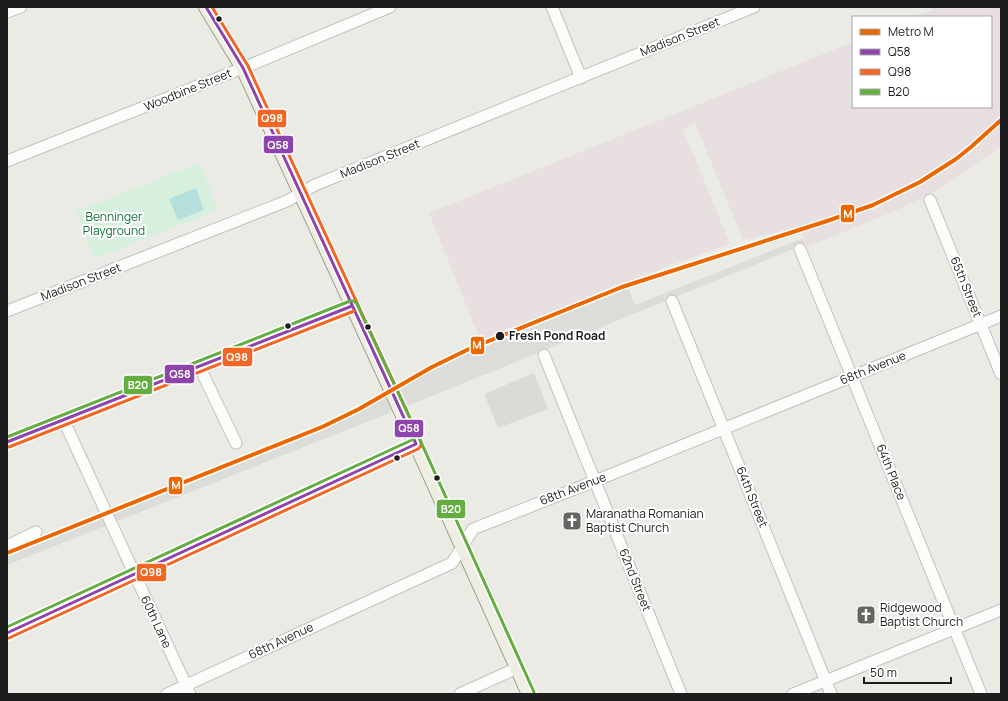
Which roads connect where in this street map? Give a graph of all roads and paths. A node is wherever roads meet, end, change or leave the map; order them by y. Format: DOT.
graph roads {
  1 [pos="21,7"];
  2 [pos="206,7"];
  3 [pos="390,7"];
  4 [pos="552,7"];
  5 [pos="754,7"];
  6 [pos="7,12"];
  7 [pos="243,68"];
  8 [pos="581,78"];
  9 [pos="7,161"];
  10 [pos="300,193"];
  11 [pos="930,200"];
  12 [pos="800,249"];
  13 [pos="672,301"];
  14 [pos="352,306"];
  15 [pos="7,311"];
  16 [pos="1001,316"];
  17 [pos="981,324"];
  18 [pos="544,355"];
  19 [pos="199,366"];
  20 [pos="1001,374"];
  21 [pos="852,376"];
  22 [pos="63,420"];
  23 [pos="724,428"];
  24 [pos="7,442"];
  25 [pos="236,443"];
  26 [pos="416,444"];
  27 [pos="595,481"];
  28 [pos="36,532"];
  29 [pos="7,546"];
  30 [pos="462,546"];
  31 [pos="134,574"];
  32 [pos="1001,610"];
  33 [pos="954,629"];
  34 [pos="7,633"];
  35 [pos="517,668"];
  36 [pos="826,681"];
  37 [pos="188,690"];
  38 [pos="166,694"];
  39 [pos="460,694"];
  40 [pos="529,694"];
  41 [pos="681,694"];
  42 [pos="793,694"];
  43 [pos="831,694"];
  44 [pos="981,694"];
  1 -- 6 [label="street"];
  2 -- 7 [label="main road"];
  3 -- 7 [label="street, Woodbine Street"];
  4 -- 8 [label="street"];
  5 -- 8 [label="street, Madison Street"];
  7 -- 9 [label="street, Woodbine Street"];
  7 -- 10 [label="main road"];
  8 -- 10 [label="street, Madison Street"];
  10 -- 14 [label="main road"];
  10 -- 15 [label="street, Madison Street"];
  11 -- 17 [label="street, 65th Street"];
  12 -- 21 [label="street, 64th Place"];
  13 -- 23 [label="street, 64th Street"];
  14 -- 19 [label="street"];
  14 -- 26 [label="main road"];
  16 -- 17 [label="street, 68th Avenue"];
  17 -- 20 [label="street, 65th Street"];
  17 -- 21 [label="street, 68th Avenue"];
  18 -- 27 [label="street, 62nd Street"];
  19 -- 22 [label="street"];
  19 -- 25 [label="street"];
  21 -- 23 [label="street, 68th Avenue"];
  21 -- 33 [label="street, 64th Place"];
  22 -- 24 [label="street"];
  22 -- 31 [label="street, 60th Lane"];
  23 -- 27 [label="street, 68th Avenue"];
  23 -- 36 [label="street, 64th Street"];
  26 -- 30 [label="main road"];
  26 -- 31 [label="street"];
  27 -- 30 [label="street, 68th Avenue"];
  27 -- 41 [label="street, 62nd Street"];
  28 -- 29 [label="street"];
  30 -- 35 [label="main road"];
  30 -- 37 [label="street, 68th Avenue"];
  31 -- 34 [label="street"];
  31 -- 37 [label="street, 60th Lane"];
  32 -- 33 [label="street"];
  33 -- 36 [label="street"];
  33 -- 44 [label="street, 64th Place"];
  35 -- 39 [label="street"];
  35 -- 40 [label="main road"];
  36 -- 42 [label="street"];
  36 -- 43 [label="street, 64th Street"];
  37 -- 38 [label="street, 68th Avenue"];
}
